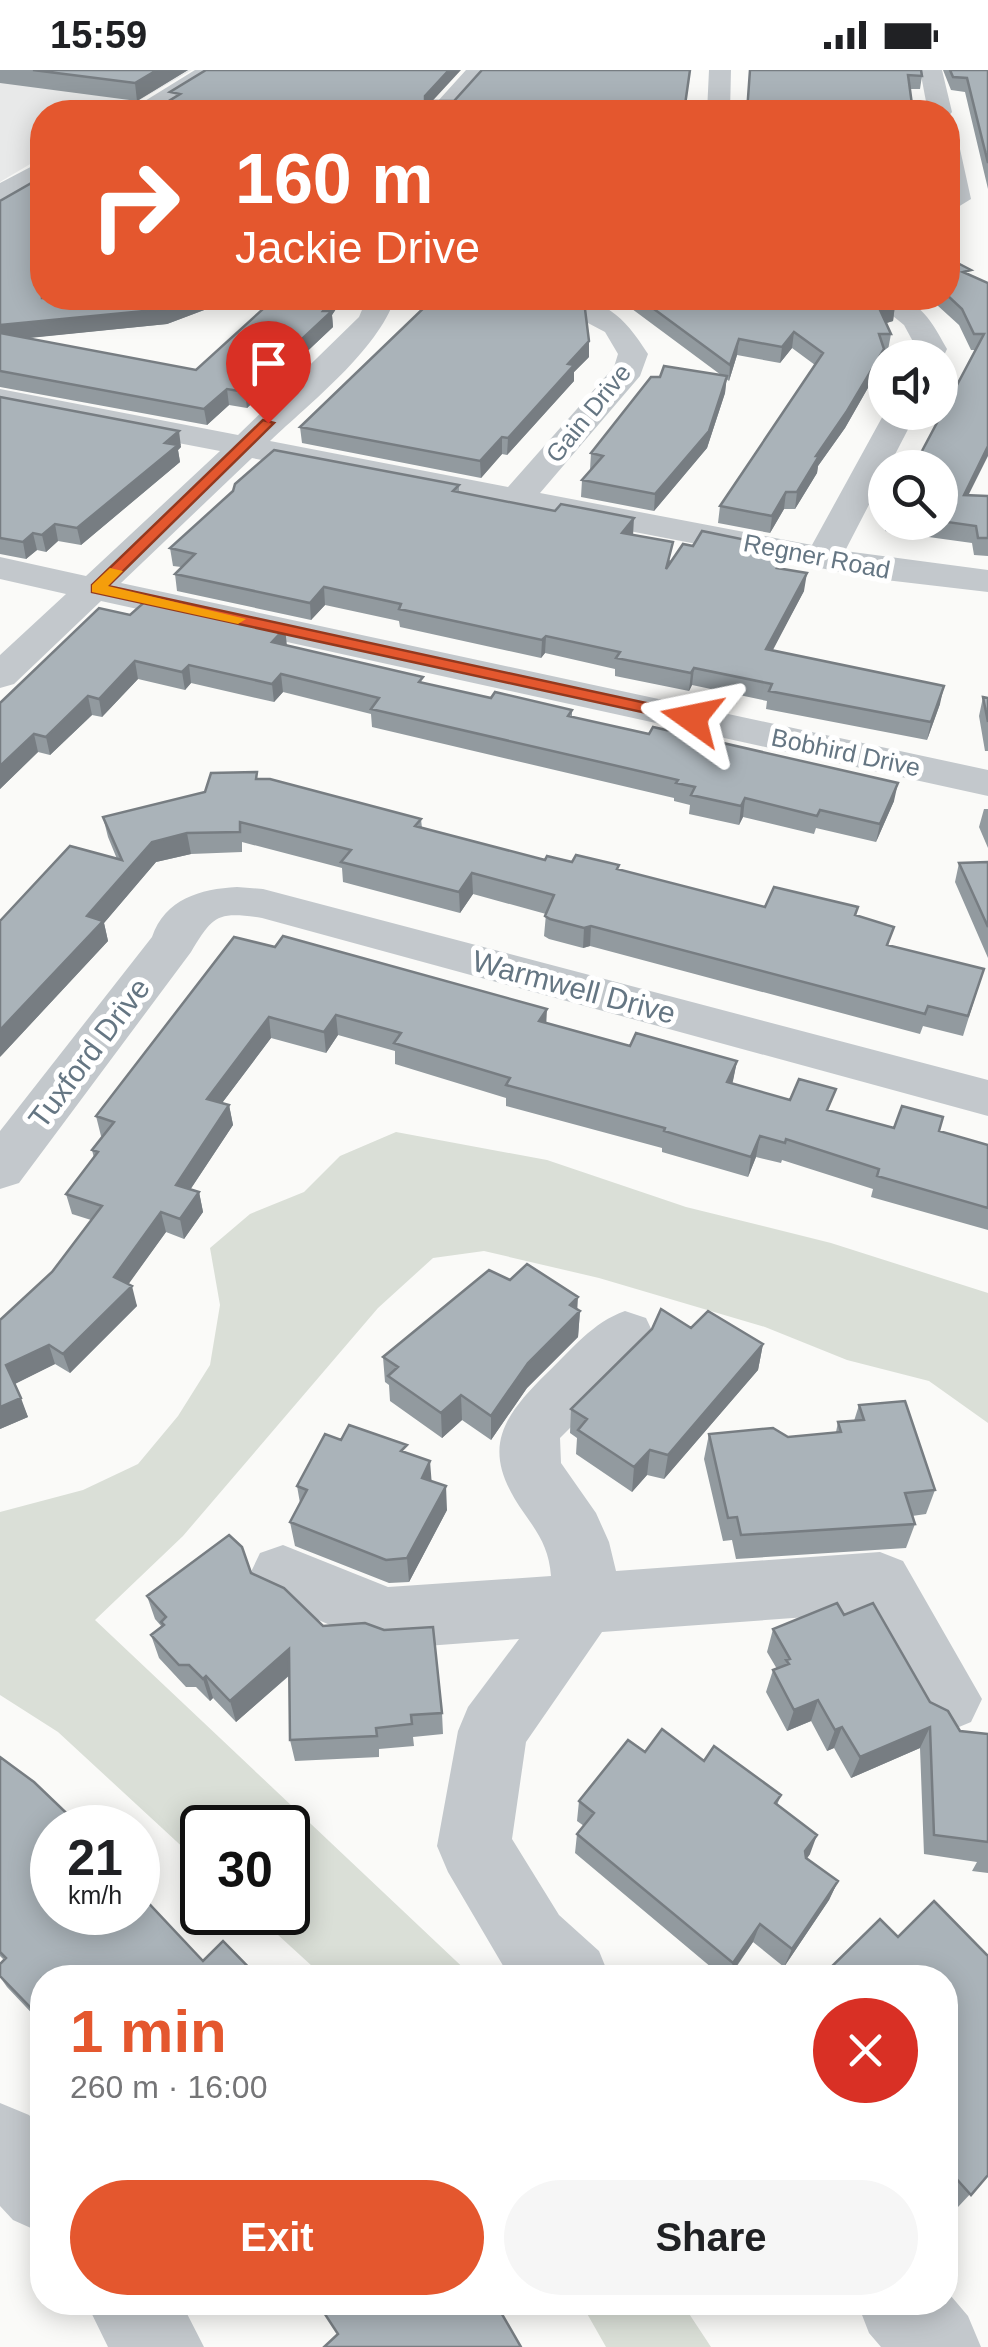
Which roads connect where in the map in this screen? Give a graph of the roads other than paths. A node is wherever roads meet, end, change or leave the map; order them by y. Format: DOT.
graph roads {
  1 [pos="211,70"];
  2 [pos="478,70"];
  3 [pos="720,70"];
  4 [pos="931,70"];
  5 [pos="160,100"];
  6 [pos="449,100"];
  7 [pos="719,100"];
  8 [pos="937,100"];
  9 [pos="30,176"];
  10 [pos="1,193"];
  11 [pos="30,197"];
  12 [pos="960,198"];
  13 [pos="988,200"];
  14 [pos="376,310"];
  15 [pos="585,310"];
  16 [pos="902,310"];
  17 [pos="927,340"];
  18 [pos="0,398"];
  19 [pos="891,430"];
  20 [pos="242,446"];
  21 [pos="518,497"];
  22 [pos="824,556"];
  23 [pos="0,568"];
  24 [pos="988,582"];
  25 [pos="97,588"];
  26 [pos="0,676"];
  27 [pos="988,783"];
  28 [pos="174,941"];
  29 [pos="988,1098"];
  30 [pos="2,1167"];
  31 [pos="624,1335"];
  32 [pos="284,1574"];
  33 [pos="583,1604"];
  34 [pos="947,1699"];
  35 [pos="558,1965"];
  36 [pos="0,2144"];
  37 [pos="30,2178"];
  38 [pos="138,2315"];
  39 [pos="911,2315"];
  40 [pos="160,2347"];
  41 [pos="938,2347"];
  1 -- 5 [label="street"];
  2 -- 6 [label="street"];
  3 -- 7 [label="street"];
  4 -- 8 [label="street"];
  9 -- 10 [label="street"];
  10 -- 11 [label="street"];
  12 -- 13 [label="street"];
  14 -- 20 [label="street"];
  15 -- 21 [label="street, Gain Drive"];
  16 -- 17 [label="street"];
  18 -- 20 [label="street, Regner Road"];
  19 -- 22 [label="street"];
  20 -- 21 [label="street, Regner Road"];
  20 -- 25 [label="street"];
  21 -- 22 [label="street, Regner Road"];
  22 -- 24 [label="street, Regner Road"];
  23 -- 25 [label="street, Bobhird Drive"];
  25 -- 26 [label="street"];
  25 -- 27 [label="street, Bobhird Drive"];
  28 -- 29 [label="street, Warmwell Drive"];
  28 -- 30 [label="street, Tuxford Drive"];
  31 -- 33 [label="street"];
  32 -- 33 [label="street"];
  33 -- 34 [label="street"];
  33 -- 35 [label="street"];
  36 -- 37 [label="street"];
  38 -- 40 [label="street"];
  39 -- 41 [label="street"];
}
